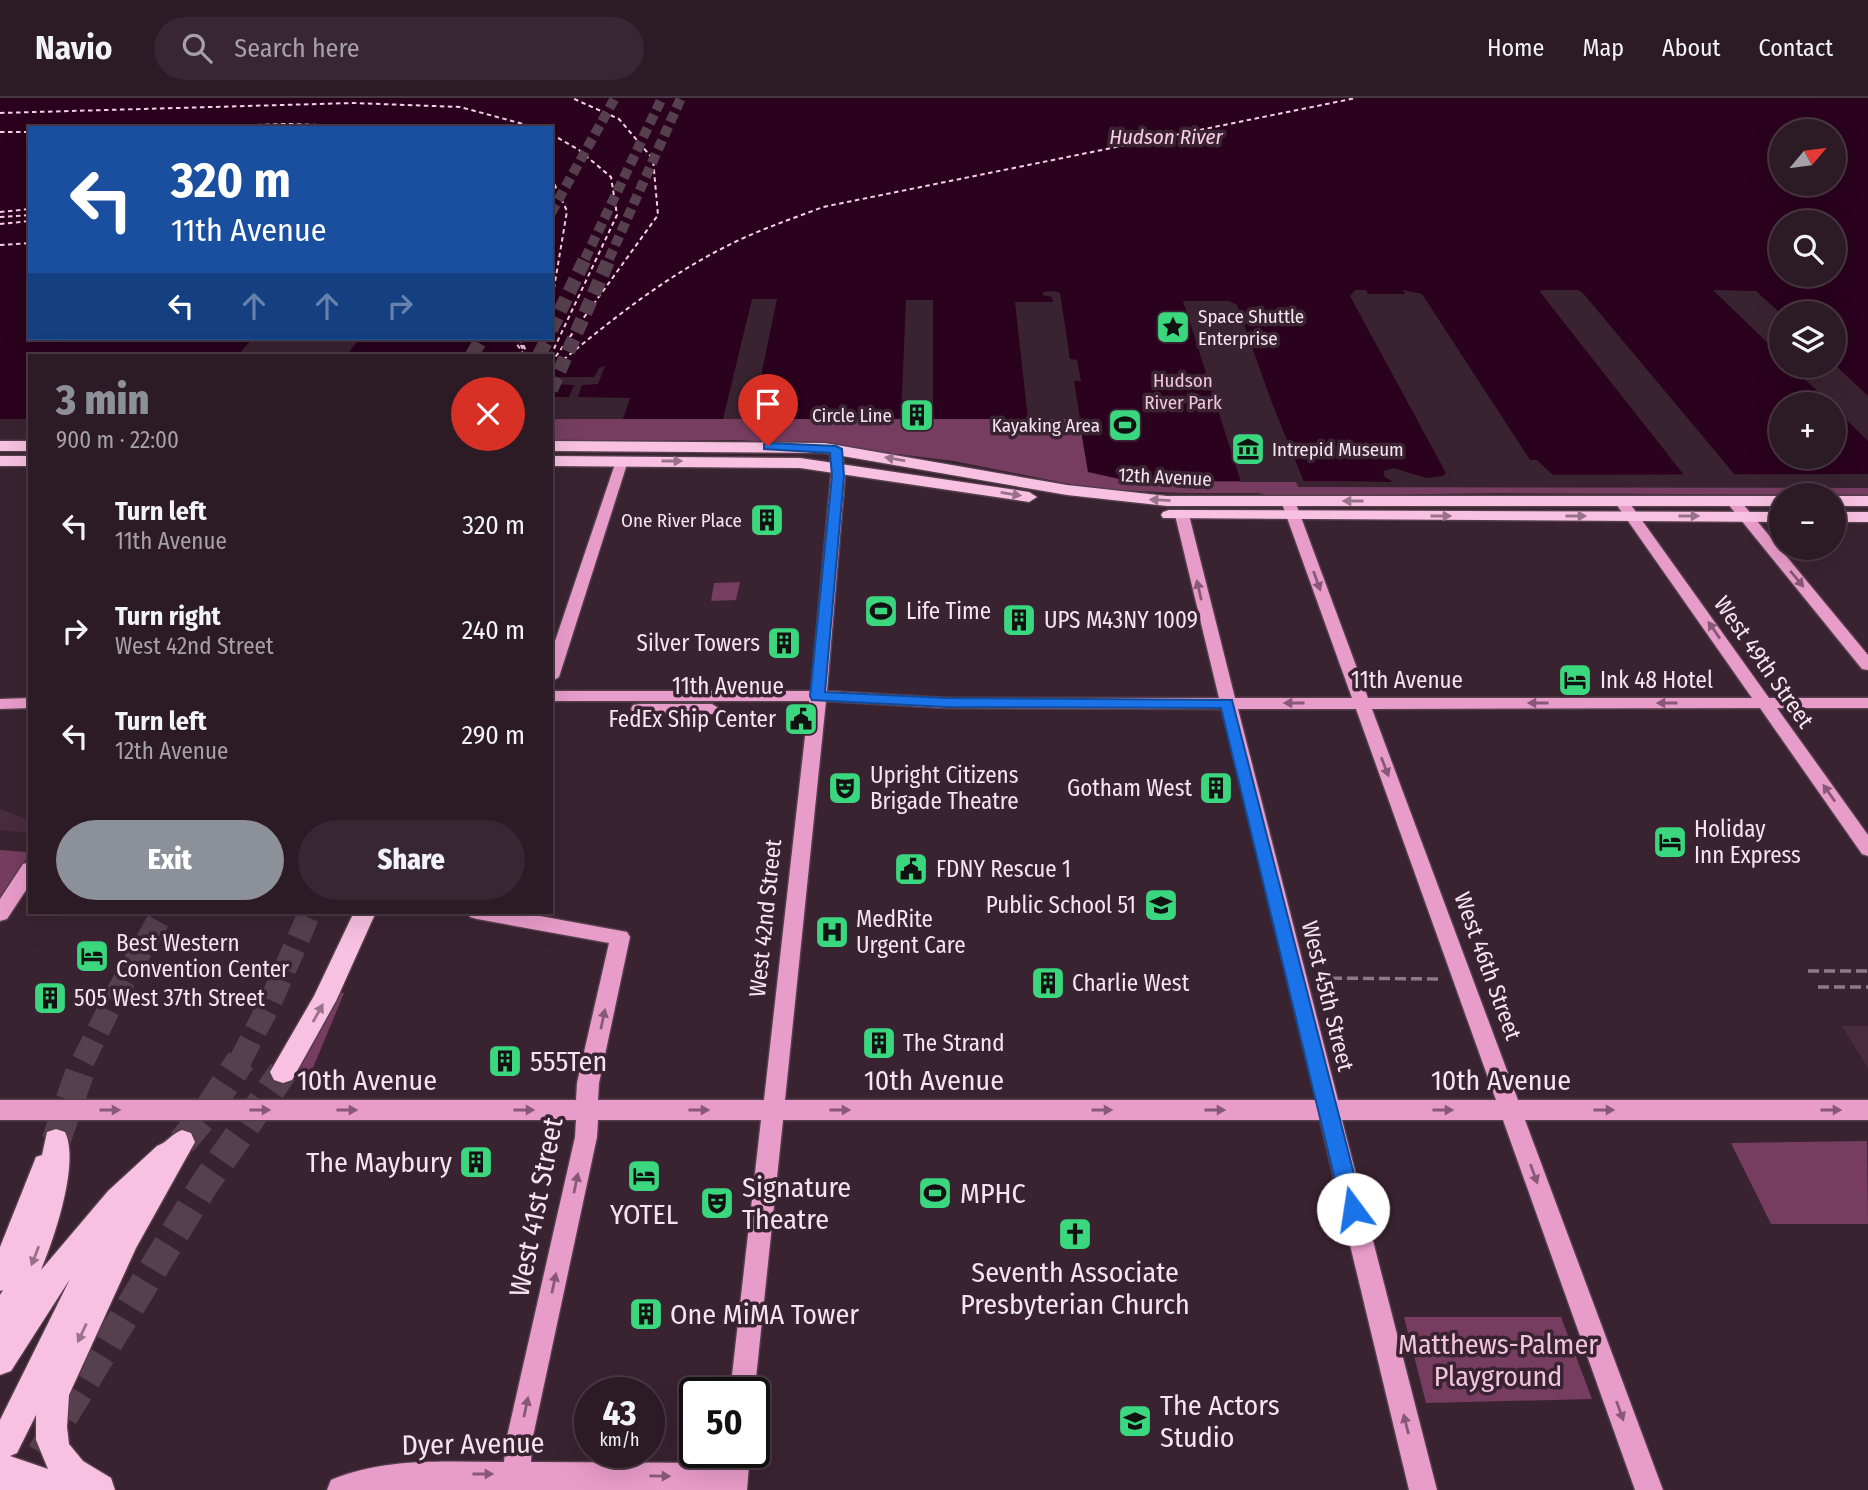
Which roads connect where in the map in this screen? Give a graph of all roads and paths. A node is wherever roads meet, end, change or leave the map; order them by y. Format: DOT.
graph roads {
  1 [pos="0,446"];
  2 [pos="28,446"];
  3 [pos="553,446"];
  4 [pos="836,449"];
  5 [pos="0,461"];
  6 [pos="28,461"];
  7 [pos="553,461"];
  8 [pos="622,461"];
  9 [pos="837,467"];
  10 [pos="1483,501"];
  11 [pos="1621,501"];
  12 [pos="1733,501"];
  13 [pos="1769,501"];
  14 [pos="1846,501"];
  15 [pos="1868,501"];
  16 [pos="1291,509"];
  17 [pos="1182,515"];
  18 [pos="1492,516"];
  19 [pos="1633,516"];
  20 [pos="1746,516"];
  21 [pos="1868,516"];
  22 [pos="1769,517"];
  23 [pos="1846,517"];
  24 [pos="1868,665"];
  25 [pos="553,671"];
  26 [pos="553,696"];
  27 [pos="817,702"];
  28 [pos="28,703"];
  29 [pos="1227,703"];
  30 [pos="1361,703"];
  31 [pos="1765,703"];
  32 [pos="1868,703"];
  33 [pos="2,706"];
  34 [pos="553,708"];
  35 [pos="1868,849"];
  36 [pos="28,872"];
  37 [pos="0,914"];
  38 [pos="488,914"];
  39 [pos="360,917"];
  40 [pos="284,1072"];
  41 [pos="0,1110"];
  42 [pos="587,1110"];
  43 [pos="772,1110"];
  44 [pos="1328,1110"];
  45 [pos="1511,1110"];
  46 [pos="1868,1110"];
  47 [pos="182,1142"];
  48 [pos="0,1278"];
  49 [pos="0,1325"];
  50 [pos="0,1360"];
  51 [pos="745,1377"];
  52 [pos="3,1455"];
  53 [pos="735,1473"];
  54 [pos="519,1482"];
  55 [pos="0,1488"];
  56 [pos="11,1490"];
  57 [pos="61,1490"];
  58 [pos="99,1490"];
  59 [pos="341,1490"];
  60 [pos="1423,1490"];
  61 [pos="1649,1490"];
  1 -- 2 [label="highway"];
  3 -- 4 [label="highway, 12th Avenue"];
  4 -- 9 [label="main road, West 42nd Street"];
  16 -- 4 [label="highway, 12th Avenue, one-way"];
  5 -- 6 [label="highway"];
  7 -- 8 [label="highway, 12th Avenue"];
  8 -- 9 [label="highway, 12th Avenue, one-way"];
  8 -- 25 [label="main road"];
  9 -- 17 [label="highway, 12th Avenue, one-way"];
  9 -- 27 [label="main road, West 42nd Street"];
  10 -- 11 [label="highway, 12th Avenue"];
  10 -- 16 [label="highway, 12th Avenue, one-way"];
  10 -- 18 [label="highway"];
  11 -- 12 [label="highway, 12th Avenue"];
  11 -- 19 [label="main road, West 49th Street"];
  12 -- 13 [label="highway, 12th Avenue"];
  12 -- 20 [label="main road"];
  14 -- 15 [label="highway"];
  16 -- 17 [label="highway, 12th Avenue"];
  16 -- 18 [label="highway, 12th Avenue, one-way"];
  16 -- 30 [label="main road, West 46th Street, one-way"];
  29 -- 17 [label="main road, West 45th Street, one-way"];
  18 -- 19 [label="highway, 12th Avenue, one-way"];
  19 -- 20 [label="highway, 12th Avenue, one-way"];
  31 -- 19 [label="main road, West 49th Street, one-way"];
  20 -- 22 [label="highway, 12th Avenue"];
  20 -- 24 [label="main road, one-way"];
  21 -- 23 [label="highway"];
  26 -- 27 [label="main road, 11th Avenue"];
  27 -- 29 [label="main road, 11th Avenue"];
  27 -- 34 [label="main road, 11th Avenue"];
  27 -- 43 [label="main road, West 42nd Street"];
  28 -- 33 [label="main road"];
  30 -- 29 [label="main road, 11th Avenue, one-way"];
  29 -- 44 [label="main road, West 45th Street"];
  31 -- 30 [label="main road, 11th Avenue, one-way"];
  30 -- 45 [label="main road, West 46th Street, one-way"];
  31 -- 32 [label="main road, 11th Avenue"];
  35 -- 31 [label="main road, West 49th Street, one-way"];
  36 -- 37 [label="main road"];
  42 -- 38 [label="main road, West 41st Street, one-way"];
  40 -- 39 [label="highway, one-way"];
  41 -- 42 [label="main road, 10th Avenue, one-way"];
  42 -- 43 [label="main road, 10th Avenue, one-way"];
  54 -- 42 [label="main road, West 41st Street, one-way"];
  43 -- 44 [label="main road, 10th Avenue, one-way"];
  43 -- 51 [label="main road, West 42nd Street"];
  44 -- 45 [label="main road, 10th Avenue, one-way"];
  60 -- 44 [label="main road, West 45th Street, one-way"];
  45 -- 46 [label="main road, 10th Avenue, one-way"];
  45 -- 61 [label="main road, West 46th Street, one-way"];
  47 -- 50 [label="highway"];
  47 -- 52 [label="highway"];
  47 -- 58 [label="highway, one-way"];
  48 -- 49 [label="highway, one-way"];
  52 -- 57 [label="highway"];
  54 -- 53 [label="main road, Dyer Avenue, one-way"];
  59 -- 54 [label="main road, Dyer Avenue, one-way"];
  55 -- 56 [label="highway"];
}
